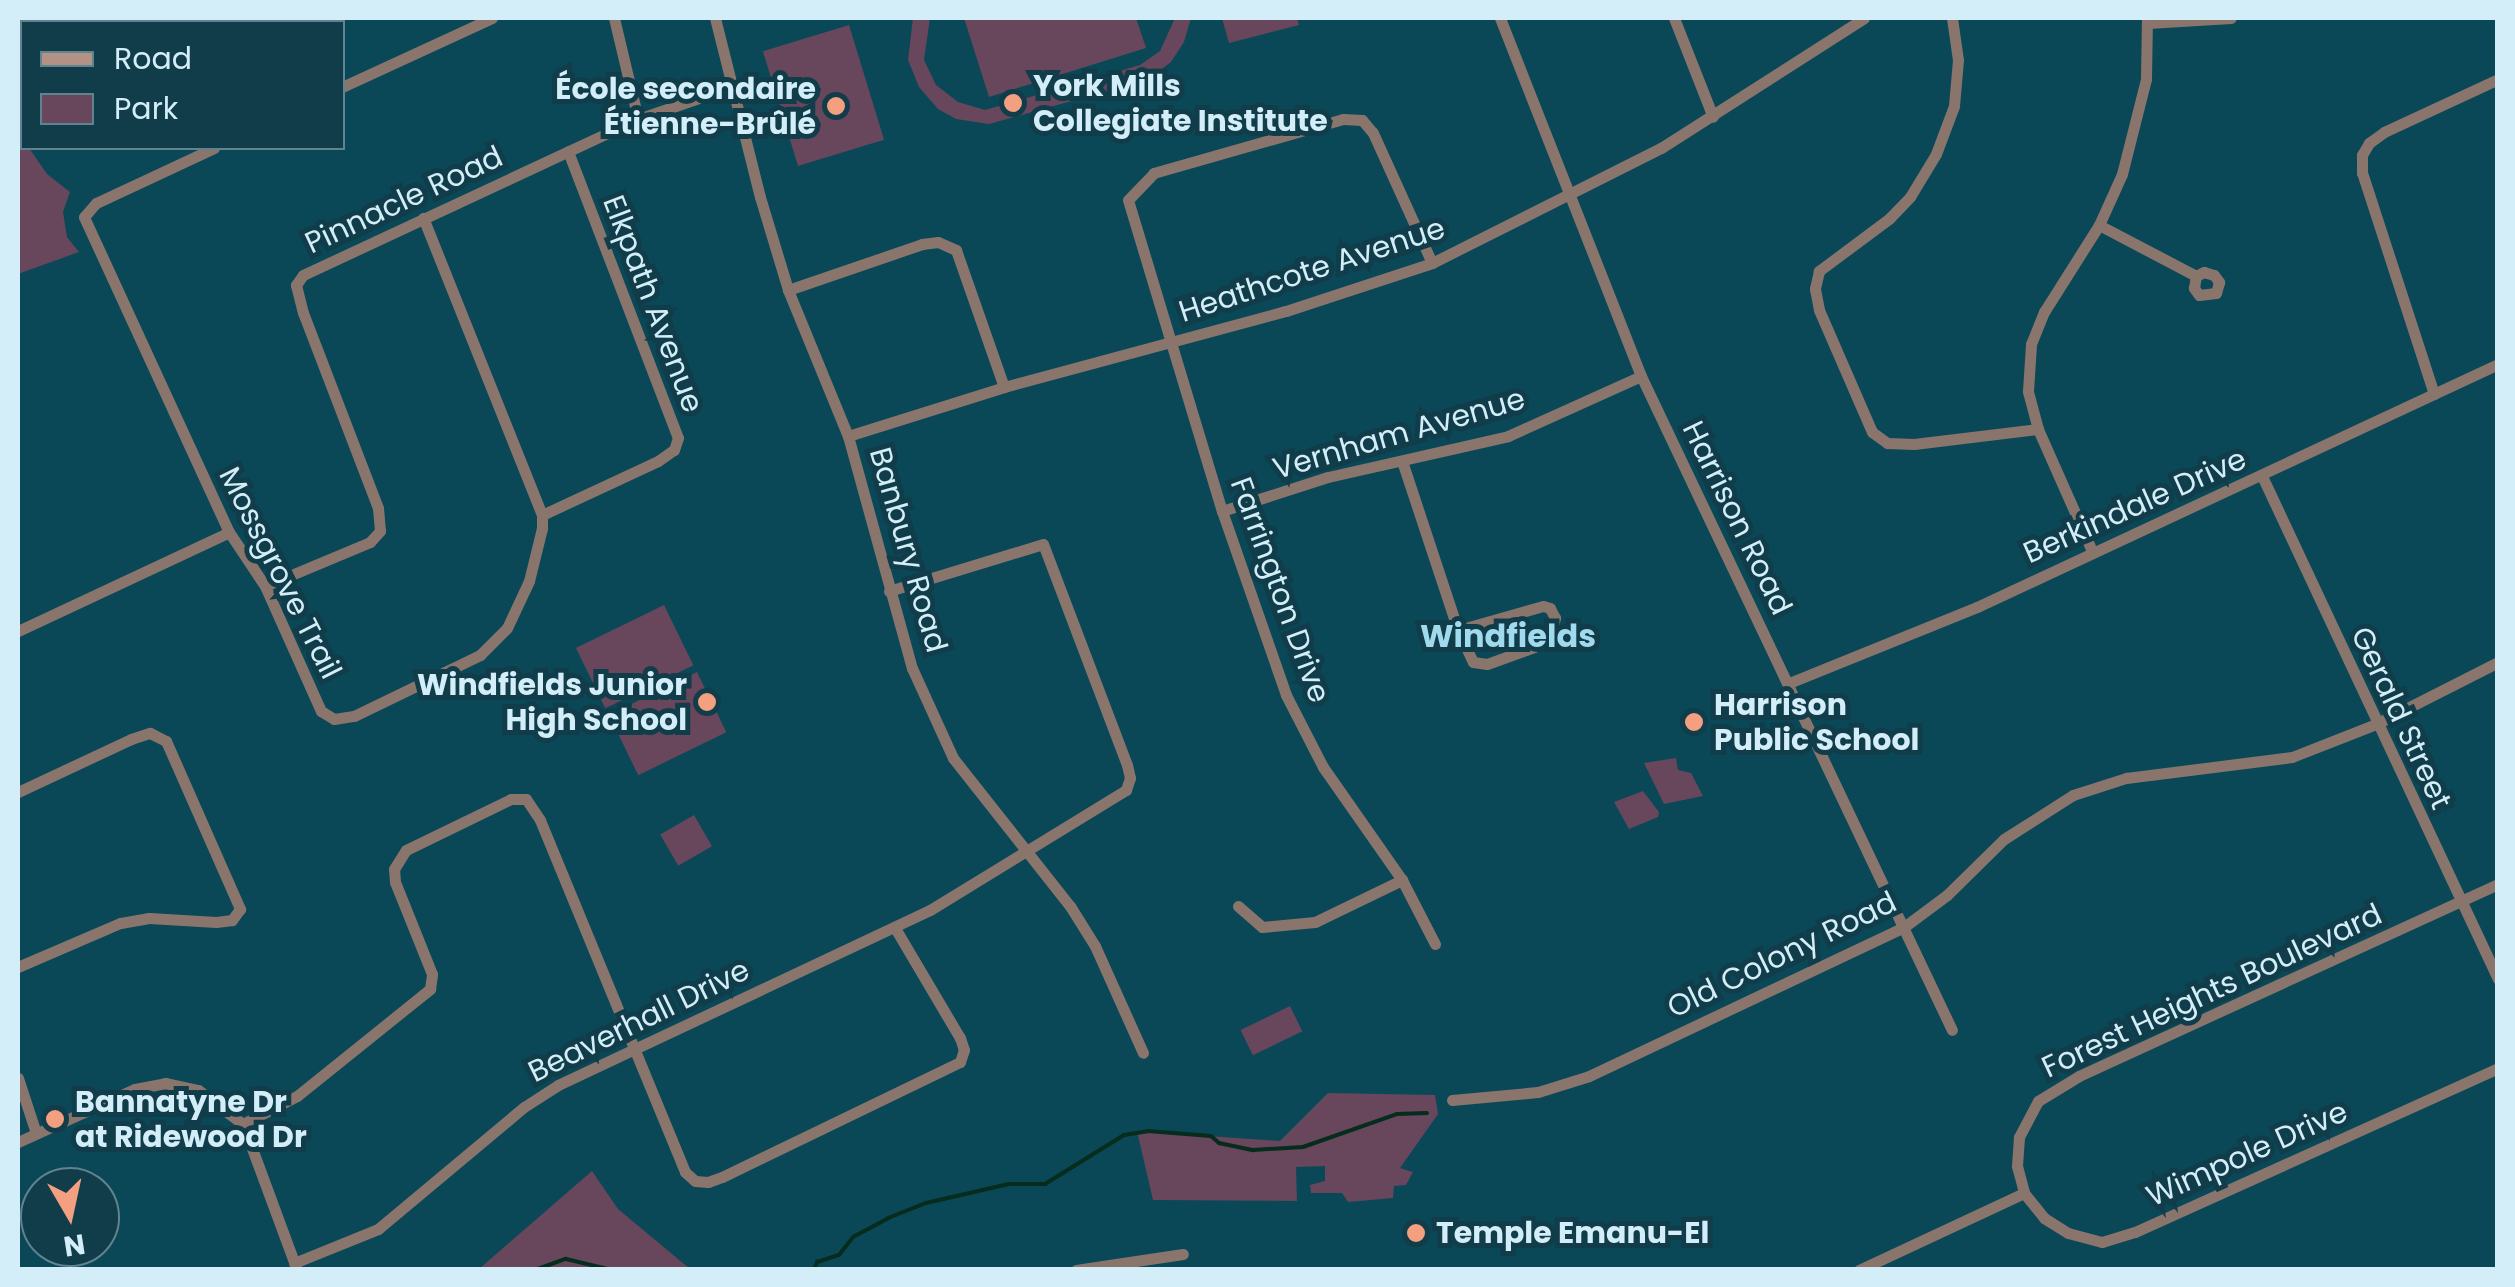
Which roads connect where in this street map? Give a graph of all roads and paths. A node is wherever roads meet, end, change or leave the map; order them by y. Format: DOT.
graph roads {
  1 [pos="492,18"];
  2 [pos="614,18"];
  3 [pos="715,18"];
  4 [pos="1500,18"];
  5 [pos="1674,18"];
  6 [pos="1864,18"];
  7 [pos="1952,18"];
  8 [pos="2231,18"];
  9 [pos="2148,20"];
  10 [pos="2498,79"];
  11 [pos="345,86"];
  12 [pos="731,87"];
  13 [pos="1713,117"];
  14 [pos="638,119"];
  15 [pos="210,150"];
  16 [pos="568,151"];
  17 [pos="1572,196"];
  18 [pos="423,218"];
  19 [pos="2099,225"];
  20 [pos="1432,263"];
  21 [pos="2196,276"];
  22 [pos="788,290"];
  23 [pos="1172,342"];
  24 [pos="2498,364"];
  25 [pos="1641,376"];
  26 [pos="1004,387"];
  27 [pos="2434,394"];
  28 [pos="2038,429"];
  29 [pos="848,436"];
  30 [pos="1402,461"];
  31 [pos="2262,476"];
  32 [pos="1222,511"];
  33 [pos="542,515"];
  34 [pos="229,532"];
  35 [pos="2092,552"];
  36 [pos="265,586"];
  37 [pos="889,592"];
  38 [pos="1458,630"];
  39 [pos="18,631"];
  40 [pos="2498,662"];
  41 [pos="1789,683"];
  42 [pos="2376,724"];
  43 [pos="18,792"];
  44 [pos="1026,852"];
  45 [pos="1402,880"];
  46 [pos="2498,884"];
  47 [pos="2460,902"];
  48 [pos="1238,906"];
  49 [pos="1904,927"];
  50 [pos="895,928"];
  51 [pos="1435,944"];
  52 [pos="18,967"];
  53 [pos="2498,979"];
  54 [pos="1952,1030"];
  55 [pos="637,1047"];
  56 [pos="1143,1053"];
  57 [pos="2498,1068"];
  58 [pos="18,1078"];
  59 [pos="1452,1100"];
  60 [pos="243,1124"];
  61 [pos="36,1134"];
  62 [pos="18,1142"];
  63 [pos="2024,1194"];
  64 [pos="1183,1254"];
  65 [pos="296,1266"];
  66 [pos="1076,1270"];
  67 [pos="1859,1270"];
  1 -- 11 [label="street"];
  2 -- 14 [label="street"];
  3 -- 12 [label="street, Banbury Road"];
  4 -- 17 [label="street, Harrison Road"];
  5 -- 13 [label="street"];
  6 -- 13 [label="street, Heathcote Avenue"];
  7 -- 28 [label="street"];
  8 -- 9 [label="street"];
  9 -- 19 [label="street"];
  10 -- 27 [label="street"];
  12 -- 14 [label="street, Pinnacle Road"];
  12 -- 22 [label="street, Banbury Road"];
  13 -- 17 [label="street, Heathcote Avenue"];
  14 -- 16 [label="street, Pinnacle Road"];
  15 -- 34 [label="street, Mossgrove Trail"];
  16 -- 18 [label="street, Pinnacle Road"];
  16 -- 33 [label="street, Elkpath Avenue"];
  17 -- 20 [label="street, Heathcote Avenue"];
  17 -- 25 [label="street, Harrison Road"];
  18 -- 33 [label="street"];
  18 -- 36 [label="street, Pinnacle Road"];
  19 -- 21 [label="street"];
  19 -- 28 [label="street"];
  20 -- 23 [label="street, Heathcote Avenue"];
  20 -- 23 [label="street, Farrington Drive"];
  22 -- 26 [label="street"];
  22 -- 29 [label="street, Banbury Road"];
  23 -- 26 [label="street, Heathcote Avenue"];
  23 -- 32 [label="street, Farrington Drive"];
  24 -- 27 [label="street, Berkindale Drive"];
  25 -- 30 [label="street, Vernham Avenue"];
  25 -- 41 [label="street, Harrison Road"];
  26 -- 29 [label="street, Heathcote Avenue"];
  27 -- 31 [label="street, Berkindale Drive"];
  28 -- 35 [label="street"];
  29 -- 37 [label="street, Banbury Road"];
  30 -- 32 [label="street, Vernham Avenue"];
  30 -- 38 [label="street"];
  31 -- 35 [label="street, Berkindale Drive"];
  31 -- 42 [label="street, Gerald Street"];
  32 -- 45 [label="street, Farrington Drive"];
  33 -- 36 [label="street, Mossgrove Trail"];
  34 -- 36 [label="street, Mossgrove Trail"];
  34 -- 39 [label="street"];
  35 -- 41 [label="street, Berkindale Drive"];
  37 -- 44 [label="street, Banbury Road"];
  37 -- 44 [label="street, Beaverhall Drive"];
  38 -- 38 [label="street"];
  40 -- 42 [label="street, Old Colony Road"];
  41 -- 49 [label="street, Harrison Road"];
  42 -- 47 [label="street, Gerald Street"];
  42 -- 49 [label="street, Old Colony Road"];
  43 -- 52 [label="street"];
  44 -- 50 [label="street, Beaverhall Drive"];
  44 -- 56 [label="street, Banbury Road"];
  45 -- 48 [label="street"];
  45 -- 51 [label="street, Farrington Drive"];
  46 -- 47 [label="street, Forest Heights Boulevard"];
  47 -- 53 [label="street, Gerald Street"];
  47 -- 63 [label="street, Forest Heights Boulevard"];
  49 -- 54 [label="street, Harrison Road"];
  49 -- 59 [label="street, Old Colony Road"];
  50 -- 55 [label="street, Beaverhall Drive"];
  50 -- 55 [label="street"];
  55 -- 60 [label="street"];
  55 -- 65 [label="street, Beaverhall Drive"];
  57 -- 63 [label="street, Wimpole Drive"];
  58 -- 61 [label="street"];
  60 -- 61 [label="street"];
  60 -- 65 [label="street"];
  61 -- 62 [label="street"];
  63 -- 67 [label="street"];
  64 -- 66 [label="street"];
}
